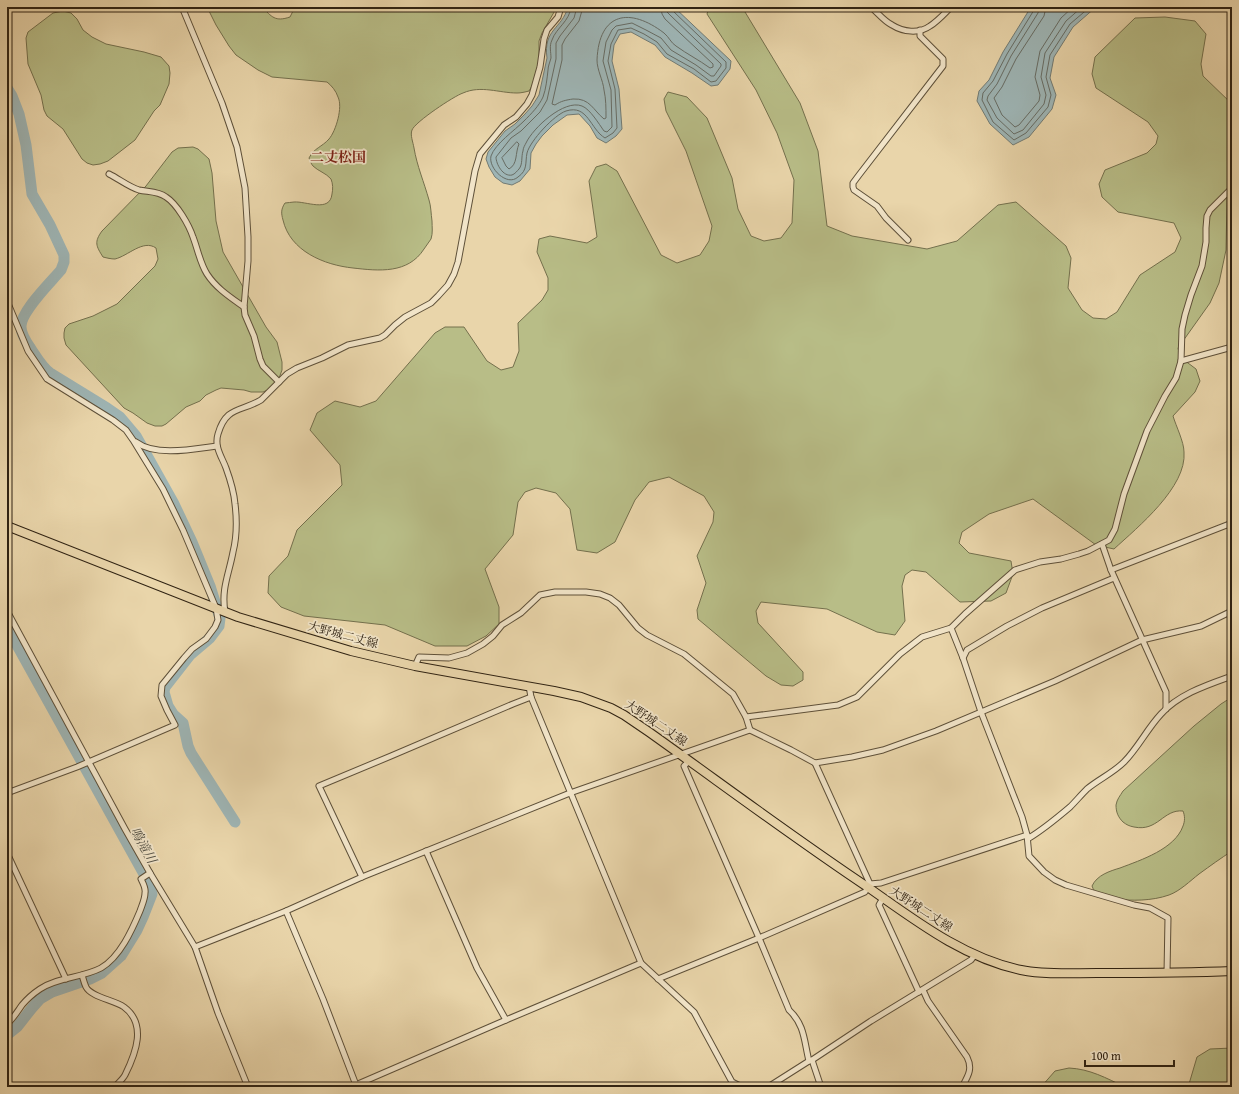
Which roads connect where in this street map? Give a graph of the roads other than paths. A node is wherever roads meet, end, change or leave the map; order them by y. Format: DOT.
graph roads {
  1 [pos="182,7"];
  2 [pos="561,7"];
  3 [pos="871,7"];
  4 [pos="951,7"];
  5 [pos="920,30"];
  6 [pos="109,174"];
  7 [pos="1232,188"];
  8 [pos="908,240"];
  9 [pos="7,301"];
  10 [pos="244,307"];
  11 [pos="1232,347"];
  12 [pos="1181,361"];
  13 [pos="279,382"];
  14 [pos="133,440"];
  15 [pos="217,446"];
  16 [pos="1232,523"];
  17 [pos="7,526"];
  18 [pos="1102,544"];
  19 [pos="1111,570"];
  20 [pos="1114,578"];
  21 [pos="216,608"];
  22 [pos="7,611"];
  23 [pos="1232,611"];
  24 [pos="225,612"];
  25 [pos="951,628"];
  26 [pos="1142,640"];
  27 [pos="963,658"];
  28 [pos="415,666"];
  29 [pos="1232,676"];
  30 [pos="528,686"];
  31 [pos="531,697"];
  32 [pos="1166,709"];
  33 [pos="981,712"];
  34 [pos="746,717"];
  35 [pos="750,730"];
  36 [pos="679,754"];
  37 [pos="689,761"];
  38 [pos="88,762"];
  39 [pos="815,764"];
  40 [pos="7,793"];
  41 [pos="570,793"];
  42 [pos="1027,835"];
  43 [pos="426,851"];
  44 [pos="7,853"];
  45 [pos="150,873"];
  46 [pos="362,877"];
  47 [pos="869,886"];
  48 [pos="883,898"];
  49 [pos="286,911"];
  50 [pos="759,938"];
  51 [pos="195,947"];
  52 [pos="974,955"];
  53 [pos="641,963"];
  54 [pos="1232,971"];
  55 [pos="1167,973"];
  56 [pos="82,975"];
  57 [pos="66,979"];
  58 [pos="658,979"];
  59 [pos="921,991"];
  60 [pos="506,1020"];
  61 [pos="7,1024"];
  62 [pos="810,1060"];
  63 [pos="353,1086"];
  64 [pos="115,1087"];
  65 [pos="248,1087"];
  66 [pos="742,1087"];
  67 [pos="768,1087"];
  68 [pos="821,1087"];
  69 [pos="962,1087"];
  1 -- 10 [label="street"];
  2 -- 13 [label="street"];
  3 -- 5 [label="street"];
  4 -- 5 [label="street"];
  5 -- 8 [label="street"];
  6 -- 10 [label="street"];
  7 -- 12 [label="street"];
  9 -- 14 [label="street"];
  10 -- 13 [label="street"];
  11 -- 12 [label="street"];
  12 -- 18 [label="street"];
  13 -- 15 [label="street"];
  14 -- 15 [label="street"];
  14 -- 21 [label="street"];
  15 -- 24 [label="street"];
  16 -- 19 [label="street"];
  17 -- 21 [label="main road, 大野城二丈線"];
  18 -- 19 [label="street"];
  18 -- 25 [label="street"];
  19 -- 20 [label="street"];
  20 -- 26 [label="street"];
  20 -- 27 [label="street"];
  21 -- 24 [label="main road, 大野城二丈線"];
  21 -- 38 [label="street"];
  22 -- 38 [label="street"];
  23 -- 26 [label="street"];
  24 -- 28 [label="main road, 大野城二丈線"];
  25 -- 27 [label="street"];
  25 -- 34 [label="street"];
  26 -- 32 [label="street"];
  26 -- 33 [label="street"];
  27 -- 33 [label="street"];
  28 -- 30 [label="main road, 大野城二丈線"];
  28 -- 34 [label="street"];
  29 -- 32 [label="street"];
  30 -- 31 [label="street"];
  30 -- 36 [label="main road, 大野城二丈線"];
  31 -- 41 [label="street"];
  31 -- 46 [label="street"];
  32 -- 42 [label="street"];
  33 -- 39 [label="street"];
  33 -- 42 [label="street"];
  34 -- 35 [label="street"];
  35 -- 36 [label="street"];
  35 -- 39 [label="street"];
  36 -- 37 [label="main road, 大野城二丈線"];
  36 -- 41 [label="street"];
  37 -- 47 [label="main road, 大野城二丈線"];
  37 -- 50 [label="street"];
  38 -- 40 [label="street"];
  38 -- 45 [label="street"];
  39 -- 47 [label="street"];
  41 -- 43 [label="street"];
  41 -- 53 [label="street"];
  42 -- 47 [label="street"];
  42 -- 55 [label="street"];
  43 -- 46 [label="street"];
  43 -- 60 [label="street"];
  44 -- 57 [label="street"];
  45 -- 51 [label="street"];
  45 -- 56 [label="street"];
  46 -- 49 [label="street"];
  47 -- 48 [label="main road, 大野城二丈線"];
  47 -- 50 [label="street"];
  48 -- 52 [label="main road, 大野城二丈線"];
  48 -- 59 [label="street"];
  49 -- 51 [label="street"];
  49 -- 63 [label="street"];
  50 -- 58 [label="street"];
  50 -- 62 [label="street"];
  51 -- 65 [label="street"];
  52 -- 55 [label="main road, 大野城二丈線"];
  52 -- 59 [label="street"];
  53 -- 58 [label="street"];
  53 -- 60 [label="street"];
  54 -- 55 [label="main road, 大野城二丈線"];
  56 -- 57 [label="street"];
  56 -- 64 [label="street"];
  57 -- 61 [label="street"];
  58 -- 66 [label="street"];
  59 -- 62 [label="street"];
  59 -- 69 [label="street"];
  60 -- 63 [label="street"];
  62 -- 67 [label="street"];
  62 -- 68 [label="street"];
}
